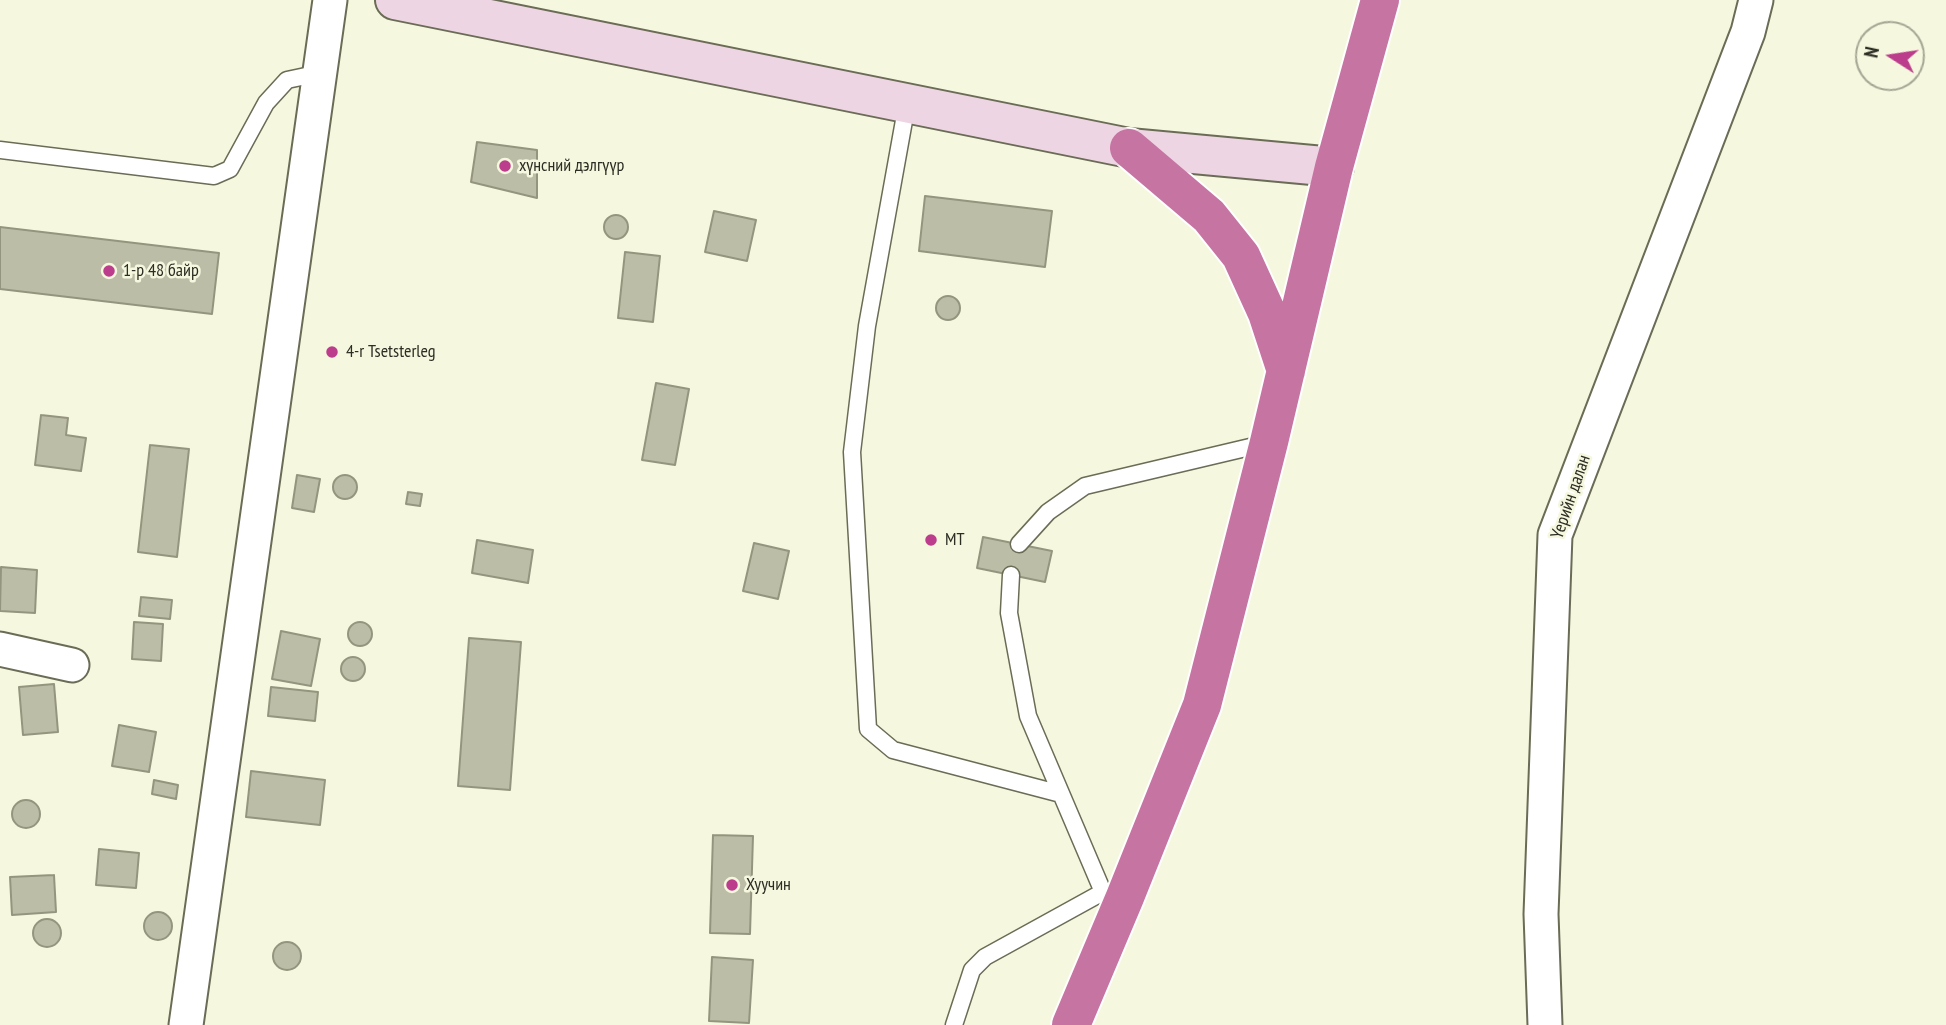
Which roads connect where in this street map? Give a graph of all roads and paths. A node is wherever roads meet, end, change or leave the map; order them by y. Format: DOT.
graph roads {
  1 [pos="330,0"];
  2 [pos="395,0"];
  3 [pos="1380,0"];
  4 [pos="1756,0"];
  5 [pos="320,73"];
  6 [pos="907,104"];
  7 [pos="1129,148"];
  8 [pos="0,149"];
  9 [pos="1334,167"];
  10 [pos="1286,371"];
  11 [pos="1269,442"];
  12 [pos="1019,544"];
  13 [pos="1011,575"];
  14 [pos="0,649"];
  15 [pos="72,665"];
  16 [pos="1061,794"];
  17 [pos="1114,895"];
  18 [pos="186,1025"];
  19 [pos="954,1025"];
  20 [pos="1071,1025"];
  21 [pos="1545,1025"];
  1 -- 5 [label="street"];
  2 -- 6 [label="street"];
  3 -- 9 [label="highway"];
  4 -- 21 [label="street, Үерийн далан"];
  5 -- 8 [label="lane"];
  5 -- 18 [label="street"];
  6 -- 7 [label="street"];
  6 -- 16 [label="lane"];
  7 -- 9 [label="street"];
  7 -- 10 [label="highway"];
  9 -- 10 [label="highway"];
  10 -- 11 [label="highway"];
  11 -- 12 [label="lane"];
  11 -- 17 [label="highway"];
  13 -- 16 [label="lane"];
  14 -- 15 [label="street"];
  16 -- 17 [label="lane"];
  17 -- 19 [label="lane"];
  17 -- 20 [label="highway"];
}
